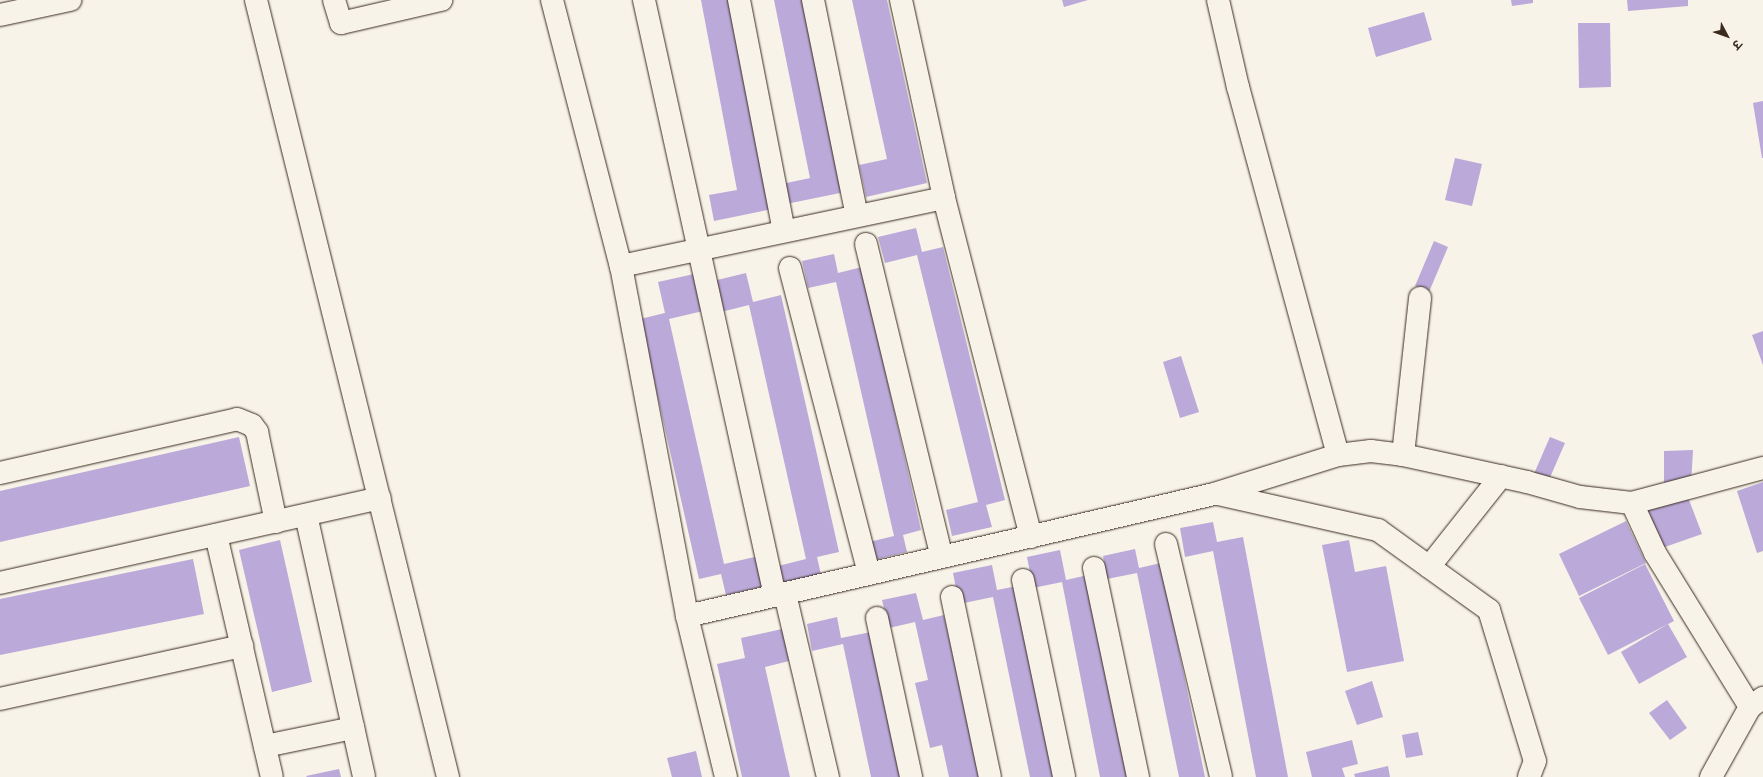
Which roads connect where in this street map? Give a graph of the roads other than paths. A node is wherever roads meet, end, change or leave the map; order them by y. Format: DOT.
graph roads {
  1 [pos="70,0"];
  2 [pos="256,0"];
  3 [pos="334,0"];
  4 [pos="442,0"];
  5 [pos="552,0"];
  6 [pos="644,0"];
  7 [pos="739,0"];
  8 [pos="813,0"];
  9 [pos="901,0"];
  10 [pos="1218,0"];
  11 [pos="0,15"];
  12 [pos="944,198"];
  13 [pos="857,216"];
  14 [pos="784,231"];
  15 [pos="866,244"];
  16 [pos="699,250"];
  17 [pos="621,266"];
  18 [pos="790,268"];
  19 [pos="1420,298"];
  20 [pos="1338,455"];
  21 [pos="1403,455"];
  22 [pos="1763,468"];
  23 [pos="0,473"];
  24 [pos="1501,476"];
  25 [pos="1214,494"];
  26 [pos="380,498"];
  27 [pos="1632,503"];
  28 [pos="306,515"];
  29 [pos="276,522"];
  30 [pos="216,535"];
  31 [pos="1031,537"];
  32 [pos="1166,544"];
  33 [pos="942,557"];
  34 [pos="1429,567"];
  35 [pos="1094,568"];
  36 [pos="869,574"];
  37 [pos="1023,580"];
  38 [pos="0,583"];
  39 [pos="780,595"];
  40 [pos="952,597"];
  41 [pos="687,616"];
  42 [pos="877,618"];
  43 [pos="242,646"];
  44 [pos="0,699"];
  45 [pos="1756,702"];
  46 [pos="353,728"];
  47 [pos="265,746"];
  48 [pos="272,777"];
  49 [pos="364,777"];
  50 [pos="448,777"];
  51 [pos="726,777"];
  52 [pos="828,777"];
  53 [pos="911,777"];
  54 [pos="990,777"];
  55 [pos="1064,777"];
  56 [pos="1138,777"];
  57 [pos="1221,777"];
  58 [pos="1529,777"];
  59 [pos="1711,777"];
  1 -- 11 [label="street"];
  2 -- 26 [label="street"];
  3 -- 4 [label="street"];
  5 -- 17 [label="street"];
  6 -- 16 [label="street"];
  7 -- 14 [label="street"];
  8 -- 13 [label="street"];
  9 -- 12 [label="street"];
  10 -- 20 [label="street"];
  12 -- 13 [label="street"];
  12 -- 31 [label="street"];
  13 -- 14 [label="street"];
  14 -- 16 [label="street"];
  15 -- 33 [label="street"];
  16 -- 17 [label="street"];
  16 -- 39 [label="street"];
  17 -- 41 [label="street"];
  18 -- 36 [label="street"];
  19 -- 21 [label="street"];
  20 -- 21 [label="street"];
  20 -- 25 [label="street"];
  21 -- 24 [label="street"];
  22 -- 27 [label="street"];
  23 -- 29 [label="street"];
  24 -- 27 [label="street"];
  24 -- 34 [label="street"];
  25 -- 31 [label="street"];
  25 -- 34 [label="street"];
  26 -- 28 [label="street"];
  26 -- 50 [label="street"];
  27 -- 45 [label="street"];
  28 -- 29 [label="street"];
  28 -- 46 [label="street"];
  29 -- 30 [label="street"];
  30 -- 38 [label="street"];
  30 -- 43 [label="street"];
  31 -- 33 [label="street"];
  32 -- 57 [label="street"];
  33 -- 36 [label="street"];
  34 -- 58 [label="street"];
  35 -- 56 [label="street"];
  36 -- 39 [label="street"];
  37 -- 55 [label="street"];
  39 -- 41 [label="street"];
  39 -- 52 [label="street"];
  40 -- 54 [label="street"];
  41 -- 51 [label="street"];
  42 -- 53 [label="street"];
  43 -- 44 [label="street"];
  43 -- 47 [label="street"];
  45 -- 59 [label="street"];
  46 -- 47 [label="street"];
  46 -- 49 [label="street"];
  47 -- 48 [label="street"];
}
